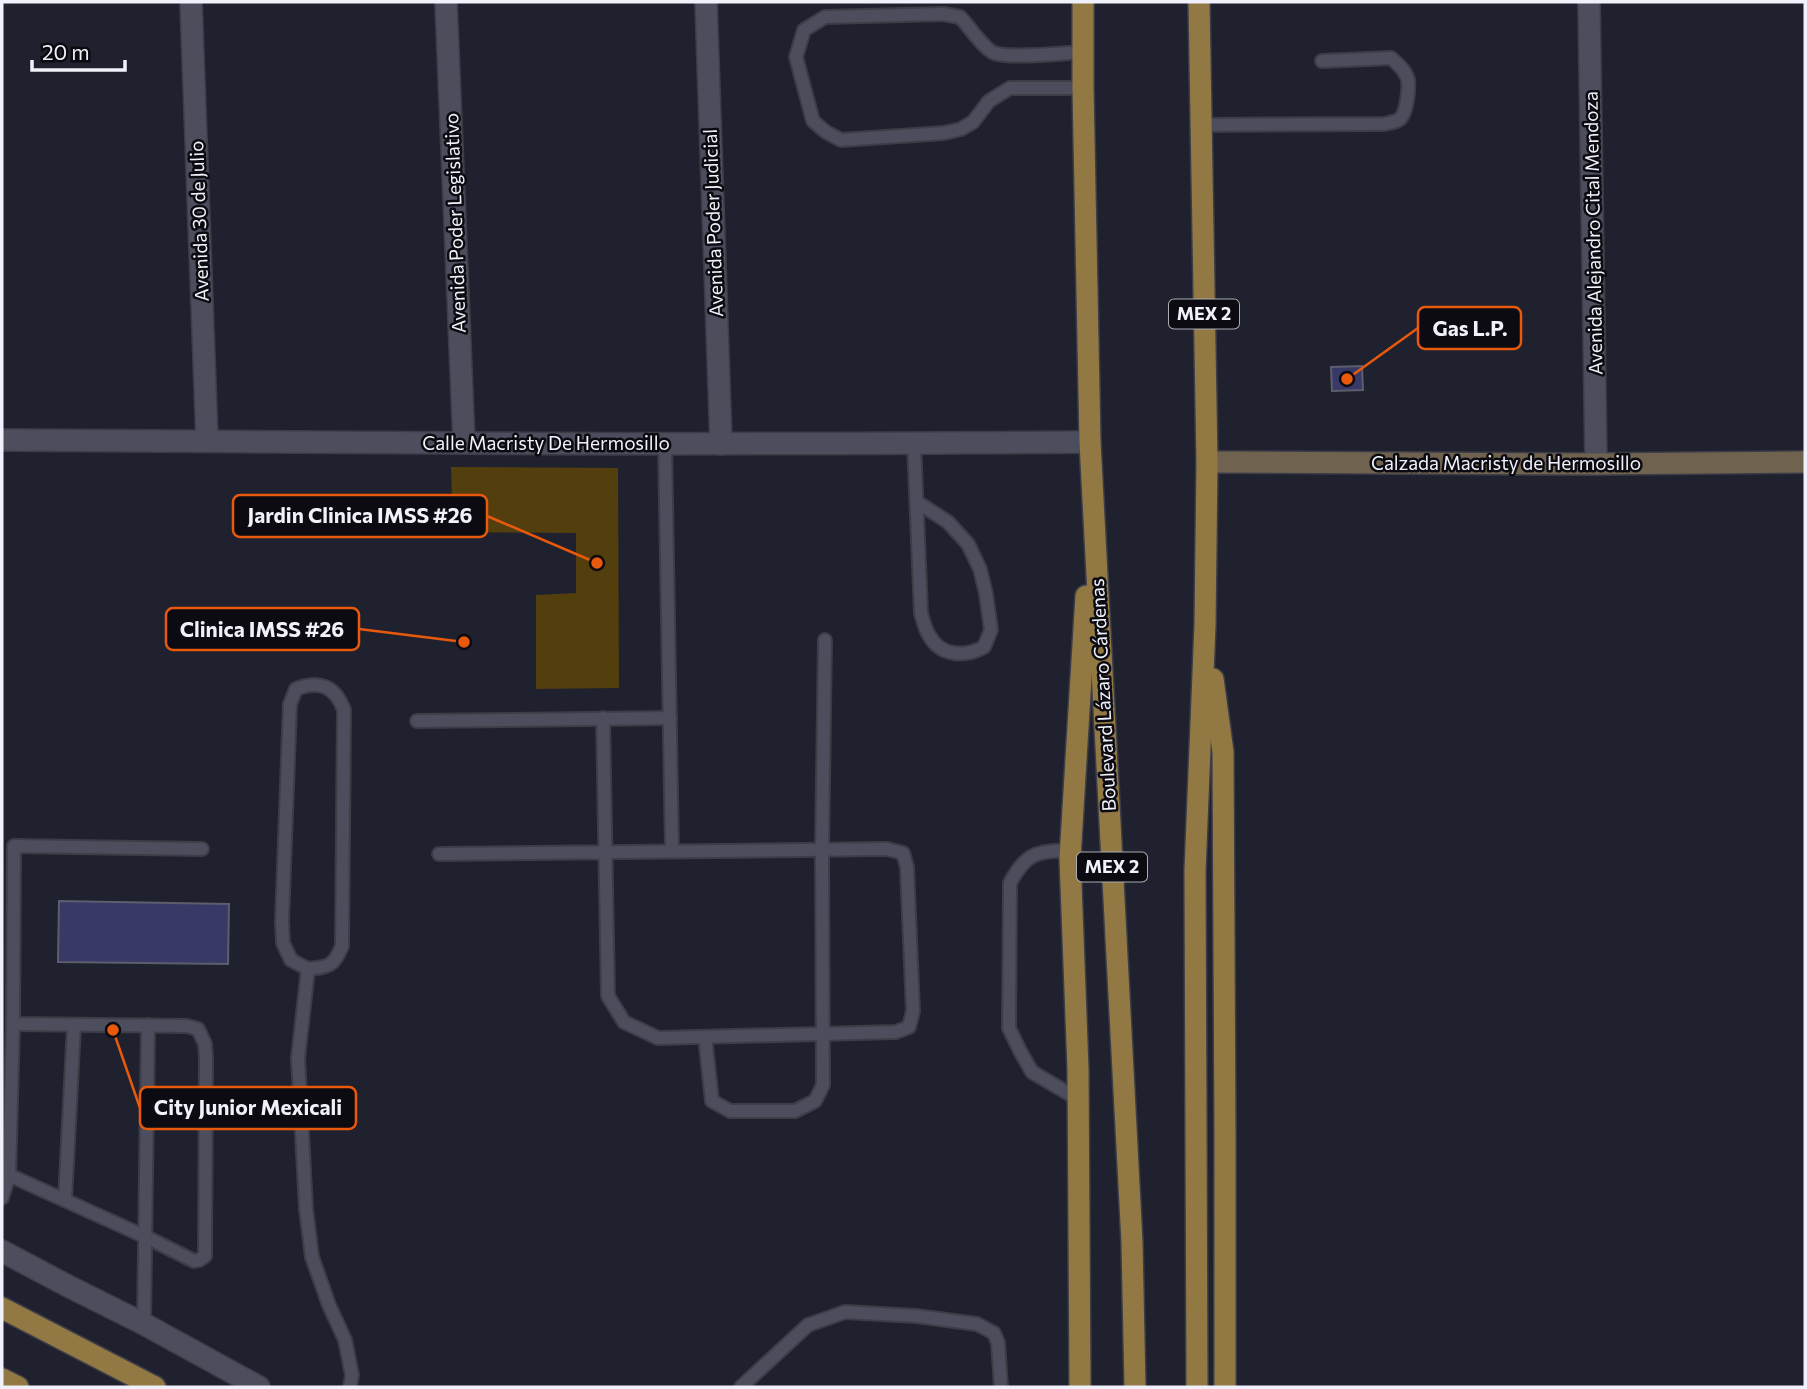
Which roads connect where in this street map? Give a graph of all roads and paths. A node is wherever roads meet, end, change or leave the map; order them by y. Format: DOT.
graph roads {
  1 [pos="191,2"];
  2 [pos="446,2"];
  3 [pos="706,2"];
  4 [pos="1083,2"];
  5 [pos="1199,2"];
  6 [pos="1589,2"];
  7 [pos="1083,52"];
  8 [pos="1322,61"];
  9 [pos="1083,88"];
  10 [pos="1201,125"];
  11 [pos="2,440"];
  12 [pos="207,440"];
  13 [pos="1090,442"];
  14 [pos="464,443"];
  15 [pos="914,443"];
  16 [pos="665,444"];
  17 [pos="721,444"];
  18 [pos="1207,462"];
  19 [pos="1805,462"];
  20 [pos="1596,464"];
  21 [pos="1092,492"];
  22 [pos="917,502"];
  23 [pos="1205,625"];
  24 [pos="825,640"];
  25 [pos="603,718"];
  26 [pos="670,718"];
  27 [pos="417,721"];
  28 [pos="202,849"];
  29 [pos="822,849"];
  30 [pos="1071,850"];
  31 [pos="672,851"];
  32 [pos="606,852"];
  33 [pos="439,854"];
  34 [pos="308,969"];
  35 [pos="13,1024"];
  36 [pos="74,1025"];
  37 [pos="148,1025"];
  38 [pos="823,1034"];
  39 [pos="705,1037"];
  40 [pos="1078,1099"];
  41 [pos="9,1175"];
  42 [pos="2,1198"];
  43 [pos="65,1200"];
  44 [pos="146,1237"];
  45 [pos="2,1251"];
  46 [pos="2,1308"];
  47 [pos="144,1324"];
  48 [pos="2,1379"];
  49 [pos="18,1387"];
  50 [pos="155,1387"];
  51 [pos="259,1387"];
  52 [pos="350,1387"];
  53 [pos="741,1387"];
  54 [pos="1001,1387"];
  55 [pos="1080,1387"];
  56 [pos="1135,1387"];
  57 [pos="1197,1387"];
  58 [pos="1224,1387"];
  1 -- 12 [label="street, Avenida 30 de Julio"];
  2 -- 14 [label="street, Avenida Poder Legislativo"];
  3 -- 17 [label="street, Avenida Poder Judicial"];
  4 -- 7 [label="main road, Boulevard Lázaro Cárdenas / MEX 2"];
  5 -- 10 [label="main road, MEX 2"];
  6 -- 20 [label="street, Avenida Alejandro Cital Mendoza"];
  7 -- 9 [label="main road, Boulevard Lázaro Cárdenas / MEX 2"];
  7 -- 9 [label="lane"];
  8 -- 10 [label="lane"];
  9 -- 13 [label="main road, Boulevard Lázaro Cárdenas / MEX 2"];
  10 -- 18 [label="main road, MEX 2"];
  11 -- 12 [label="street, Calle Macristy De Hermosillo"];
  12 -- 14 [label="street, Calle Macristy De Hermosillo"];
  13 -- 15 [label="street, Calle Macristy De Hermosillo"];
  13 -- 21 [label="main road, Boulevard Lázaro Cárdenas / MEX 2"];
  14 -- 16 [label="street, Calle Macristy De Hermosillo"];
  15 -- 17 [label="street, Calle Macristy De Hermosillo"];
  15 -- 22 [label="lane"];
  16 -- 17 [label="street, Calle Macristy De Hermosillo"];
  16 -- 26 [label="lane"];
  18 -- 20 [label="main road, Calzada Macristy de Hermosillo"];
  18 -- 23 [label="main road, MEX 2"];
  19 -- 20 [label="main road, Calzada Macristy de Hermosillo"];
  21 -- 30 [label="main road"];
  21 -- 56 [label="main road, Boulevard Lázaro Cárdenas / MEX 2"];
  22 -- 22 [label="lane"];
  23 -- 57 [label="main road, MEX 2"];
  23 -- 58 [label="main road"];
  24 -- 29 [label="lane"];
  25 -- 26 [label="lane"];
  25 -- 27 [label="lane"];
  25 -- 32 [label="lane"];
  26 -- 31 [label="lane"];
  28 -- 35 [label="lane"];
  29 -- 31 [label="lane"];
  29 -- 38 [label="lane"];
  29 -- 38 [label="lane"];
  30 -- 40 [label="main road"];
  30 -- 40 [label="lane"];
  31 -- 32 [label="lane"];
  32 -- 33 [label="lane"];
  32 -- 39 [label="lane"];
  34 -- 34 [label="lane"];
  34 -- 52 [label="lane"];
  35 -- 36 [label="lane"];
  35 -- 41 [label="lane"];
  36 -- 37 [label="lane"];
  36 -- 43 [label="lane"];
  37 -- 44 [label="lane"];
  37 -- 44 [label="lane"];
  38 -- 39 [label="lane"];
  38 -- 39 [label="lane"];
  40 -- 55 [label="main road"];
  41 -- 42 [label="lane"];
  41 -- 43 [label="lane"];
  43 -- 44 [label="lane"];
  44 -- 47 [label="lane"];
  45 -- 47 [label="street"];
  46 -- 50 [label="main road"];
  47 -- 51 [label="street"];
  48 -- 49 [label="main road"];
  53 -- 54 [label="lane"];
}
